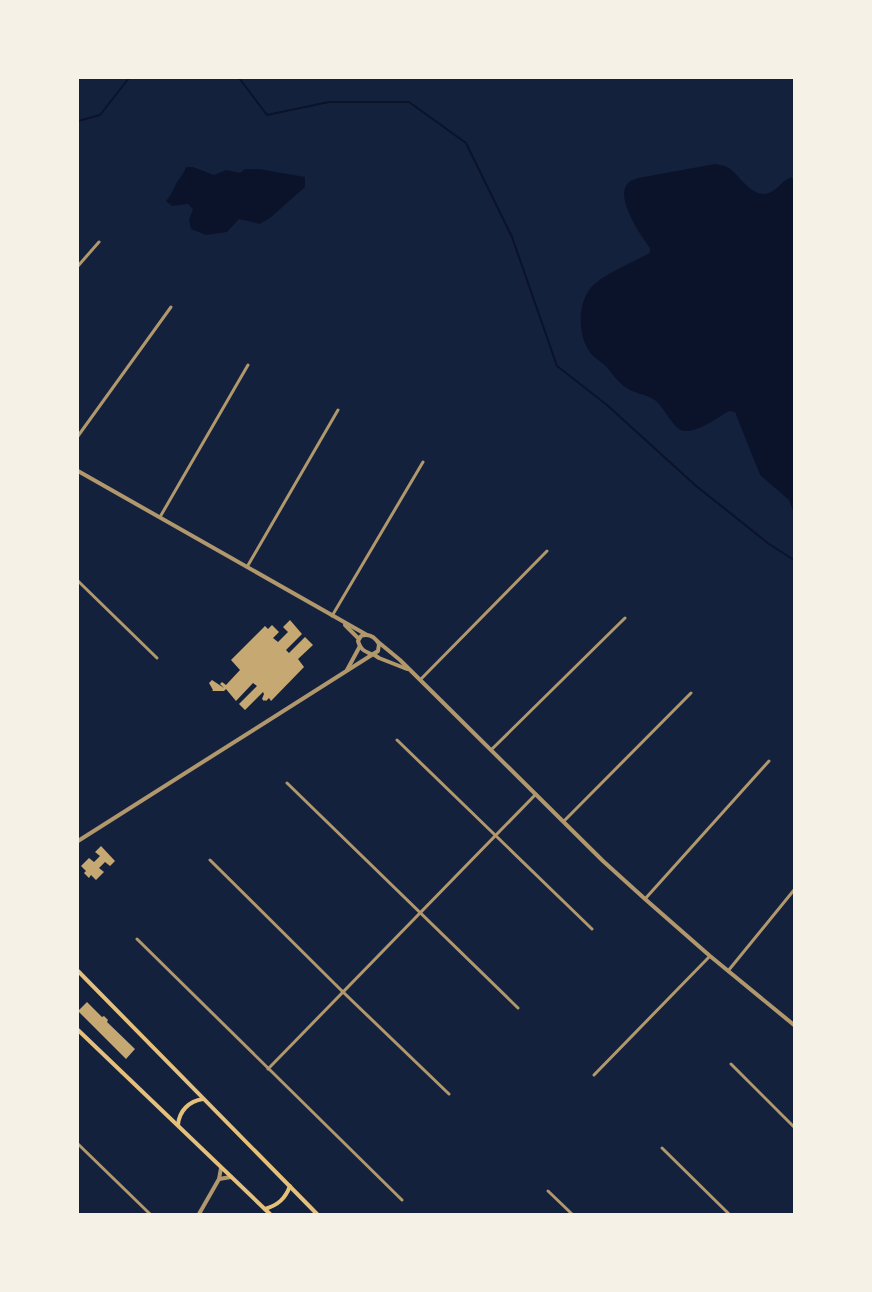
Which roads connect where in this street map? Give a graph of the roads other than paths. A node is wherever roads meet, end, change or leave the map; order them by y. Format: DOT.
graph roads {
  1 [pos="99,242"];
  2 [pos="78,266"];
  3 [pos="170,307"];
  4 [pos="248,365"];
  5 [pos="338,410"];
  6 [pos="78,436"];
  7 [pos="423,462"];
  8 [pos="78,471"];
  9 [pos="160,517"];
  10 [pos="547,551"];
  11 [pos="247,567"];
  12 [pos="78,581"];
  13 [pos="332,616"];
  14 [pos="625,618"];
  15 [pos="340,620"];
  16 [pos="367,635"];
  17 [pos="358,638"];
  18 [pos="377,641"];
  19 [pos="360,646"];
  20 [pos="372,654"];
  21 [pos="157,658"];
  22 [pos="347,670"];
  23 [pos="409,670"];
  24 [pos="420,680"];
  25 [pos="691,693"];
  26 [pos="397,740"];
  27 [pos="491,750"];
  28 [pos="768,761"];
  29 [pos="286,784"];
  30 [pos="536,794"];
  31 [pos="564,821"];
  32 [pos="496,836"];
  33 [pos="78,841"];
  34 [pos="210,860"];
  35 [pos="794,890"];
  36 [pos="645,899"];
  37 [pos="420,913"];
  38 [pos="592,929"];
  39 [pos="137,939"];
  40 [pos="710,956"];
  41 [pos="78,971"];
  42 [pos="728,971"];
  43 [pos="343,992"];
  44 [pos="518,1008"];
  45 [pos="794,1025"];
  46 [pos="78,1030"];
  47 [pos="731,1064"];
  48 [pos="268,1069"];
  49 [pos="594,1075"];
  50 [pos="449,1094"];
  51 [pos="203,1099"];
  52 [pos="178,1125"];
  53 [pos="794,1127"];
  54 [pos="78,1144"];
  55 [pos="662,1148"];
  56 [pos="221,1168"];
  57 [pos="231,1177"];
  58 [pos="219,1179"];
  59 [pos="290,1186"];
  60 [pos="548,1191"];
  61 [pos="402,1200"];
  62 [pos="265,1209"];
  63 [pos="150,1214"];
  64 [pos="199,1214"];
  65 [pos="270,1214"];
  66 [pos="317,1214"];
  67 [pos="572,1214"];
  68 [pos="729,1214"];
  1 -- 2 [label="street"];
  3 -- 6 [label="street"];
  4 -- 9 [label="street"];
  5 -- 11 [label="street"];
  7 -- 13 [label="street"];
  8 -- 9 [label="street"];
  9 -- 11 [label="street"];
  10 -- 24 [label="street"];
  11 -- 13 [label="street"];
  12 -- 21 [label="street"];
  13 -- 15 [label="street"];
  14 -- 27 [label="street"];
  15 -- 16 [label="street"];
  15 -- 17 [label="street"];
  16 -- 17 [label="street"];
  16 -- 18 [label="street"];
  17 -- 19 [label="street"];
  18 -- 20 [label="street"];
  18 -- 23 [label="street"];
  19 -- 20 [label="street"];
  19 -- 22 [label="street"];
  20 -- 22 [label="street"];
  20 -- 23 [label="street"];
  22 -- 33 [label="street"];
  23 -- 24 [label="street"];
  24 -- 27 [label="street"];
  25 -- 31 [label="street"];
  26 -- 32 [label="street"];
  27 -- 30 [label="street"];
  28 -- 36 [label="street"];
  29 -- 37 [label="street"];
  30 -- 31 [label="street"];
  30 -- 32 [label="street"];
  31 -- 36 [label="street"];
  32 -- 37 [label="street"];
  32 -- 38 [label="street"];
  34 -- 43 [label="street"];
  35 -- 42 [label="street"];
  36 -- 40 [label="street"];
  37 -- 43 [label="street"];
  37 -- 44 [label="street"];
  39 -- 48 [label="street"];
  40 -- 42 [label="street"];
  40 -- 49 [label="street"];
  41 -- 51 [label="main road"];
  42 -- 45 [label="street"];
  43 -- 48 [label="street"];
  43 -- 50 [label="street"];
  46 -- 52 [label="main road"];
  47 -- 53 [label="street"];
  48 -- 61 [label="street"];
  51 -- 52 [label="main road"];
  51 -- 59 [label="main road"];
  52 -- 56 [label="main road"];
  54 -- 63 [label="street"];
  55 -- 68 [label="street"];
  56 -- 57 [label="main road"];
  56 -- 58 [label="street"];
  57 -- 58 [label="street"];
  57 -- 62 [label="main road"];
  58 -- 64 [label="street"];
  59 -- 62 [label="main road"];
  59 -- 66 [label="main road"];
  60 -- 67 [label="street"];
  62 -- 65 [label="main road"];
}
